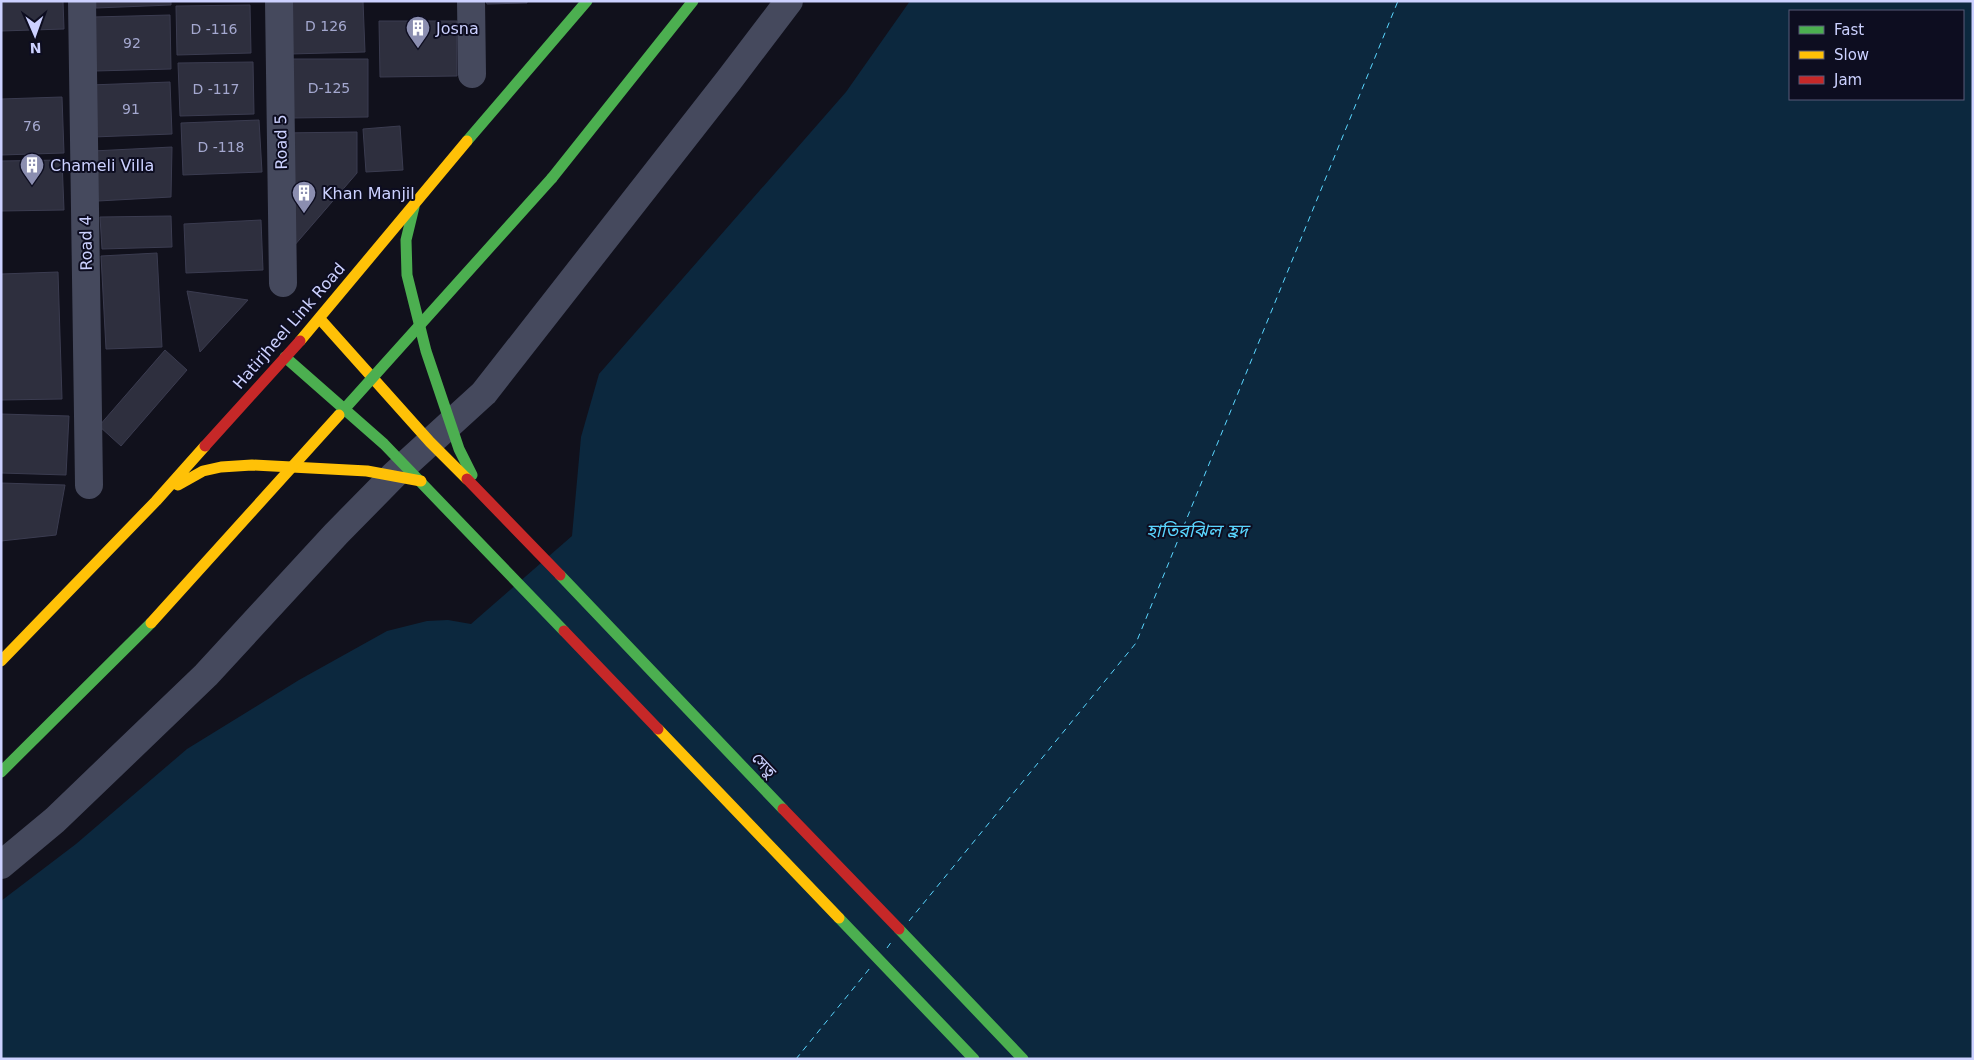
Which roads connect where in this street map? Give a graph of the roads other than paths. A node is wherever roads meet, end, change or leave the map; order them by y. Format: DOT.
graph roads {
  1 [pos="82,1"];
  2 [pos="279,1"];
  3 [pos="471,1"];
  4 [pos="587,1"];
  5 [pos="693,1"];
  6 [pos="789,1"];
  7 [pos="472,74"];
  8 [pos="416,200"];
  9 [pos="283,283"];
  10 [pos="320,319"];
  11 [pos="285,357"];
  12 [pos="450,423"];
  13 [pos="430,442"];
  14 [pos="406,474"];
  15 [pos="89,485"];
  16 [pos="482,494"];
  17 [pos="156,501"];
  18 [pos="1,661"];
  19 [pos="1,772"];
  20 [pos="1,865"];
  21 [pos="974,1059"];
  22 [pos="1023,1059"];
  1 -- 15 [label="street, Road 4"];
  2 -- 9 [label="street, Road 5"];
  3 -- 7 [label="street"];
  4 -- 8 [label="main road, Hatirjheel Link Road"];
  5 -- 19 [label="main road, bridge"];
  6 -- 12 [label="street"];
  8 -- 10 [label="main road, Hatirjheel Link Road"];
  8 -- 12 [label="main road"];
  10 -- 11 [label="main road, Hatirjheel Link Road"];
  10 -- 13 [label="main road, সেতু"];
  11 -- 14 [label="main road"];
  11 -- 17 [label="main road, Hatirjheel Link Road"];
  12 -- 13 [label="street"];
  12 -- 16 [label="main road"];
  13 -- 14 [label="street"];
  13 -- 16 [label="main road, সেতু"];
  14 -- 17 [label="main road"];
  14 -- 20 [label="street"];
  14 -- 21 [label="main road"];
  16 -- 22 [label="main road, সেতু"];
  17 -- 18 [label="main road, Hatirjheel Link Road"];
}
